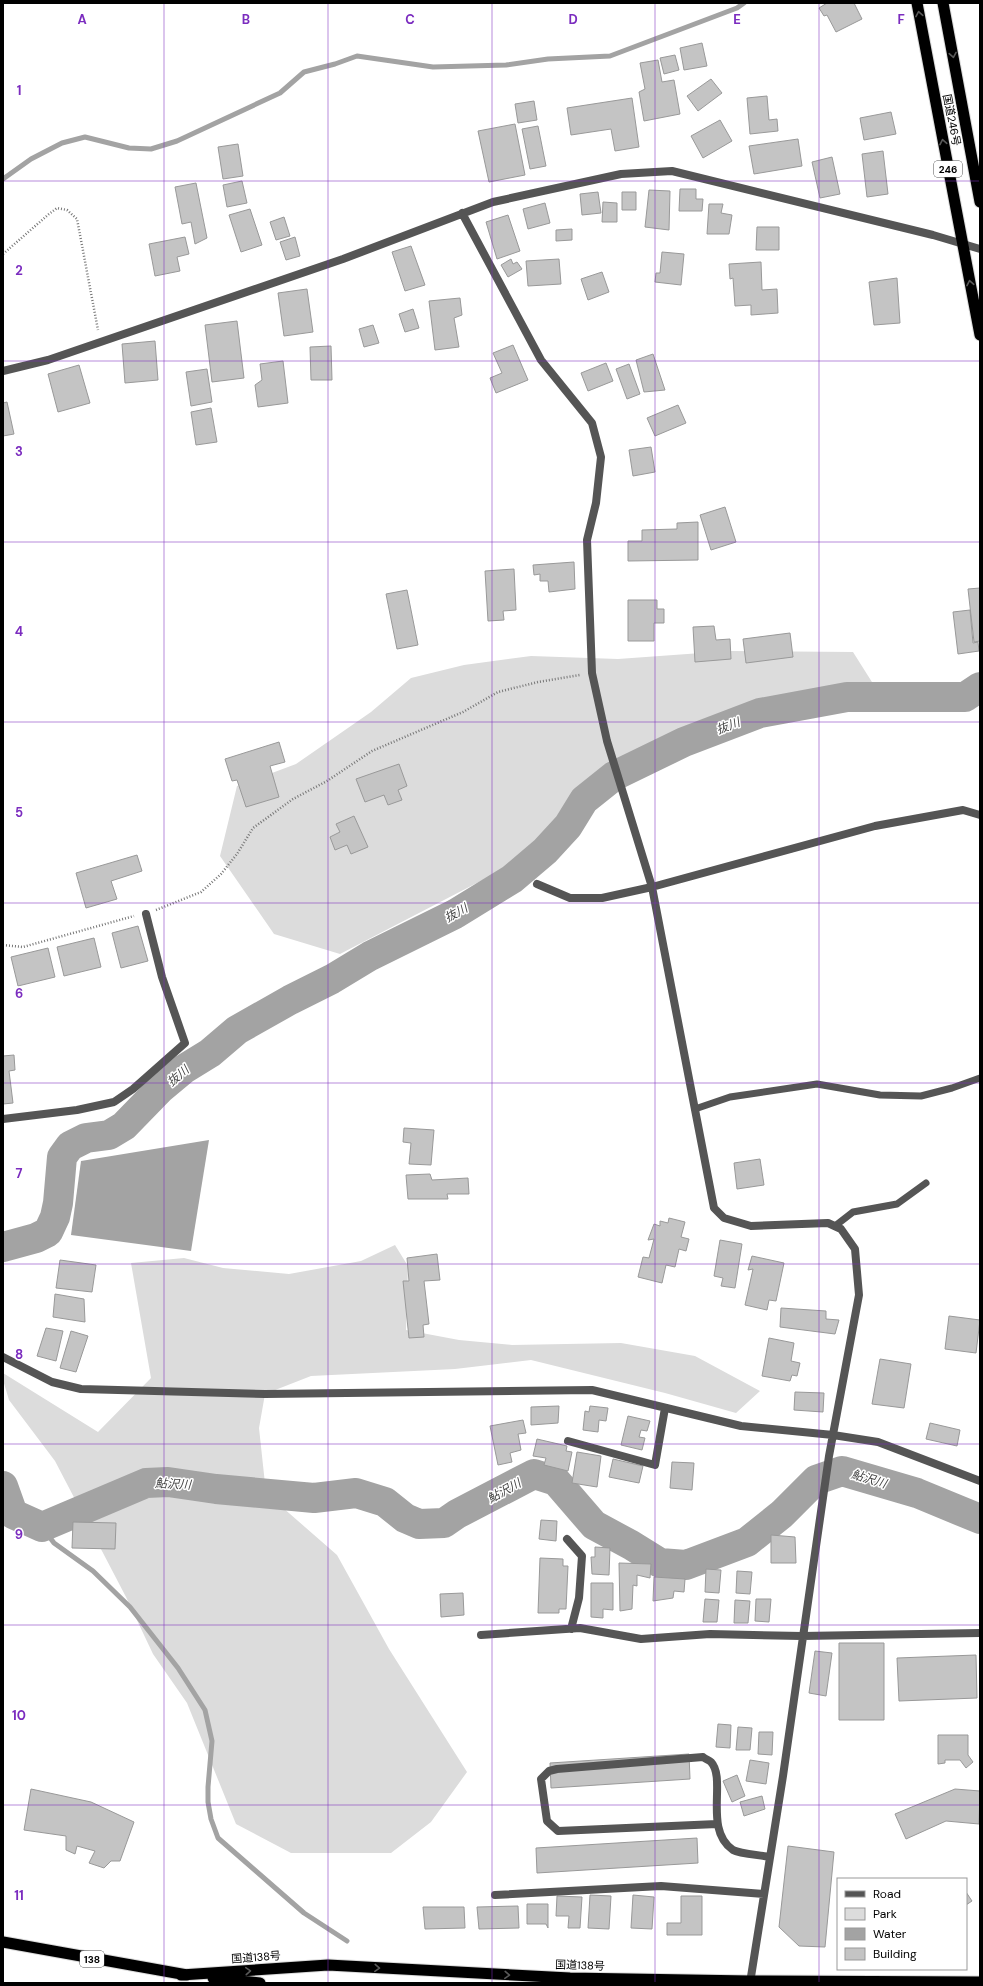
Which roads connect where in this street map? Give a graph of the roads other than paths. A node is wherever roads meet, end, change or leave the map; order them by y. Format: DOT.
graph roads {
  1 [pos="917,3"];
  2 [pos="943,3"];
  3 [pos="980,202"];
  4 [pos="462,213"];
  5 [pos="963,244"];
  6 [pos="980,249"];
  7 [pos="980,335"];
  8 [pos="3,371"];
  9 [pos="980,815"];
  10 [pos="537,884"];
  11 [pos="652,887"];
  12 [pos="146,914"];
  13 [pos="980,1078"];
  14 [pos="695,1110"];
  15 [pos="3,1119"];
  16 [pos="926,1183"];
  17 [pos="835,1226"];
  18 [pos="3,1357"];
  19 [pos="665,1408"];
  20 [pos="833,1435"];
  21 [pos="568,1441"];
  22 [pos="980,1481"];
  23 [pos="567,1540"];
  24 [pos="571,1629"];
  25 [pos="980,1633"];
  26 [pos="481,1635"];
  27 [pos="802,1636"];
  28 [pos="717,1824"];
  29 [pos="770,1857"];
  30 [pos="494,1894"];
  31 [pos="764,1894"];
  32 [pos="3,1942"];
  33 [pos="181,1975"];
  34 [pos="750,1982"];
  35 [pos="980,1982"];
  36 [pos="260,1983"];
  5 -- 1 [label="highway, 国道246号 / 246, one-way"];
  2 -- 3 [label="highway, 国道246号 / 246, one-way"];
  4 -- 5 [label="street"];
  4 -- 8 [label="street"];
  4 -- 11 [label="street"];
  5 -- 6 [label="street"];
  7 -- 5 [label="highway, 国道246号 / 246, one-way"];
  9 -- 11 [label="street"];
  10 -- 11 [label="street"];
  11 -- 14 [label="street"];
  12 -- 15 [label="street"];
  13 -- 14 [label="lane"];
  14 -- 17 [label="street"];
  16 -- 17 [label="lane"];
  17 -- 20 [label="street"];
  18 -- 19 [label="street"];
  19 -- 20 [label="street"];
  19 -- 21 [label="street"];
  20 -- 22 [label="street"];
  20 -- 27 [label="street"];
  23 -- 24 [label="street"];
  24 -- 26 [label="street"];
  24 -- 27 [label="street"];
  25 -- 27 [label="street"];
  27 -- 29 [label="street"];
  28 -- 28 [label="street"];
  28 -- 29 [label="street"];
  29 -- 31 [label="street"];
  30 -- 31 [label="street"];
  31 -- 34 [label="street"];
  32 -- 33 [label="highway, 国道138号 / 138"];
  33 -- 34 [label="highway, 国道138号 / 138, one-way"];
  33 -- 36 [label="highway, 国道138号 / 138"];
  34 -- 35 [label="highway, 国道138号 / 138"];
}
